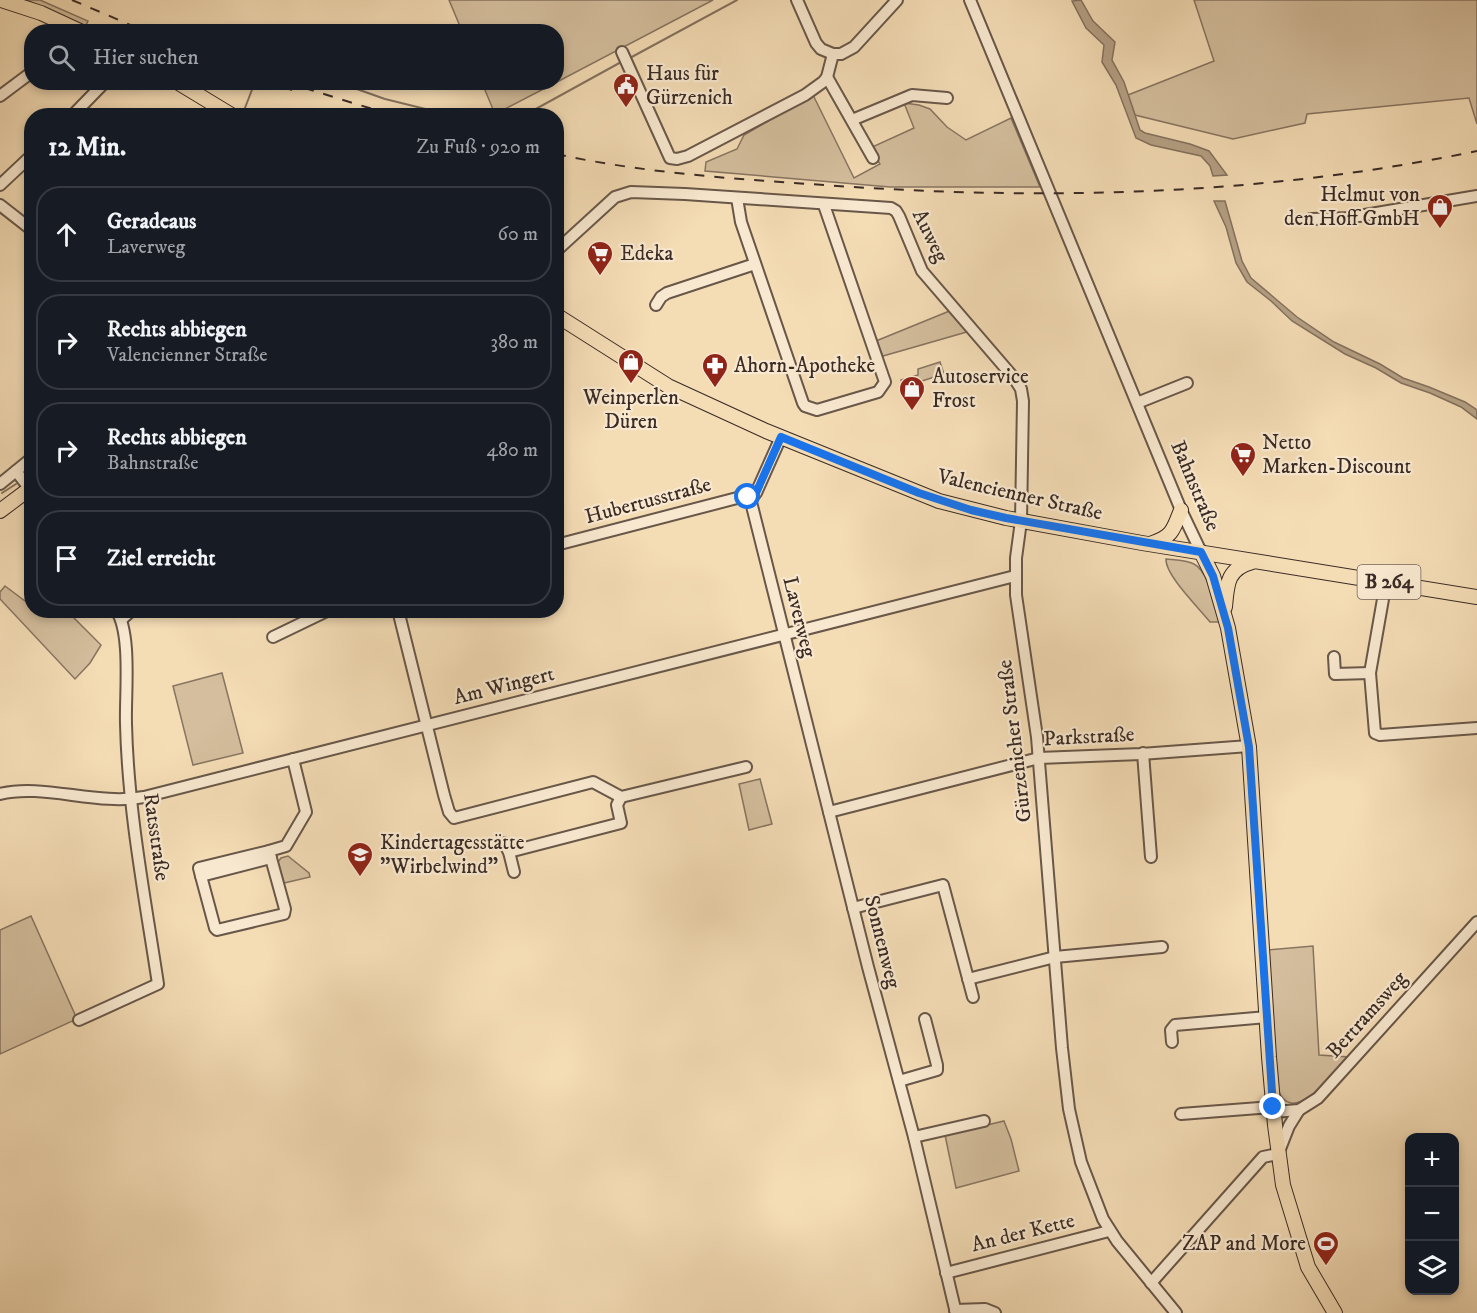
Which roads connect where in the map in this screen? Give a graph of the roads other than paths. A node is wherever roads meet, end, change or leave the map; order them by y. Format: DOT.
graph roads {
  1 [pos="1,0"];
  2 [pos="797,0"];
  3 [pos="897,0"];
  4 [pos="970,0"];
  5 [pos="63,24"];
  6 [pos="833,54"];
  7 [pos="625,57"];
  8 [pos="827,76"];
  9 [pos="24,78"];
  10 [pos="97,90"];
  11 [pos="190,90"];
  12 [pos="0,96"];
  13 [pos="947,98"];
  14 [pos="80,108"];
  15 [pos="220,108"];
  16 [pos="852,120"];
  17 [pos="873,158"];
  18 [pos="24,162"];
  19 [pos="0,185"];
  20 [pos="1477,196"];
  21 [pos="737,198"];
  22 [pos="0,205"];
  23 [pos="824,205"];
  24 [pos="1311,219"];
  25 [pos="24,224"];
  26 [pos="564,244"];
  27 [pos="755,264"];
  28 [pos="656,305"];
  29 [pos="564,320"];
  30 [pos="1187,383"];
  31 [pos="1137,403"];
  32 [pos="781,437"];
  33 [pos="24,464"];
  34 [pos="16,471"];
  35 [pos="24,481"];
  36 [pos="0,484"];
  37 [pos="24,494"];
  38 [pos="750,498"];
  39 [pos="1181,510"];
  40 [pos="0,511"];
  41 [pos="1021,521"];
  42 [pos="564,543"];
  43 [pos="1150,544"];
  44 [pos="1201,552"];
  45 [pos="1254,561"];
  46 [pos="1015,576"];
  47 [pos="1386,582"];
  48 [pos="1477,597"];
  49 [pos="1225,615"];
  50 [pos="120,618"];
  51 [pos="312,618"];
  52 [pos="400,618"];
  53 [pos="783,634"];
  54 [pos="273,637"];
  55 [pos="1334,657"];
  56 [pos="1370,673"];
  57 [pos="427,725"];
  58 [pos="1477,728"];
  59 [pos="1249,746"];
  60 [pos="1143,753"];
  61 [pos="1039,758"];
  62 [pos="293,759"];
  63 [pos="746,767"];
  64 [pos="0,794"];
  65 [pos="621,797"];
  66 [pos="130,800"];
  67 [pos="829,812"];
  68 [pos="270,854"];
  69 [pos="1150,857"];
  70 [pos="514,872"];
  71 [pos="853,908"];
  72 [pos="1477,922"];
  73 [pos="1162,947"];
  74 [pos="1055,957"];
  75 [pos="968,979"];
  76 [pos="973,997"];
  77 [pos="1267,1017"];
  78 [pos="925,1019"];
  79 [pos="79,1020"];
  80 [pos="1172,1042"];
  81 [pos="899,1081"];
  82 [pos="1273,1110"];
  83 [pos="1299,1110"];
  84 [pos="1181,1114"];
  85 [pos="984,1120"];
  86 [pos="914,1137"];
  87 [pos="1278,1154"];
  88 [pos="1109,1231"];
  89 [pos="946,1273"];
  90 [pos="1151,1283"];
  91 [pos="956,1311"];
  92 [pos="995,1313"];
  93 [pos="1176,1313"];
  94 [pos="1335,1313"];
  1 -- 5 [label="main road"];
  2 -- 6 [label="street"];
  3 -- 6 [label="street"];
  4 -- 31 [label="street, Bahnstraße"];
  6 -- 8 [label="street"];
  7 -- 8 [label="street"];
  8 -- 16 [label="street"];
  9 -- 12 [label="street"];
  10 -- 14 [label="street"];
  11 -- 15 [label="main road"];
  13 -- 16 [label="street"];
  16 -- 17 [label="street"];
  18 -- 19 [label="street"];
  20 -- 24 [label="street"];
  21 -- 23 [label="street, Auweg"];
  21 -- 26 [label="street, Auweg"];
  21 -- 27 [label="street"];
  22 -- 25 [label="street"];
  23 -- 27 [label="street"];
  23 -- 41 [label="street, Auweg"];
  27 -- 28 [label="street"];
  29 -- 32 [label="main road, Valencienner Straße / B 264"];
  30 -- 31 [label="street"];
  31 -- 39 [label="street, Bahnstraße"];
  32 -- 38 [label="street"];
  32 -- 41 [label="main road, Valencienner Straße / B 264"];
  33 -- 34 [label="street"];
  34 -- 35 [label="street"];
  34 -- 36 [label="street"];
  37 -- 40 [label="main road"];
  38 -- 42 [label="street, Hubertusstraße"];
  38 -- 53 [label="street, Laverweg"];
  39 -- 43 [label="main road"];
  39 -- 44 [label="street, Bahnstraße"];
  41 -- 43 [label="main road, Valencienner Straße / B 264"];
  41 -- 46 [label="street, Gürzenicher Straße"];
  43 -- 44 [label="main road, Valencienner Straße / B 264"];
  44 -- 45 [label="main road, Valencienner Straße / B 264"];
  44 -- 49 [label="main road, Bahnstraße"];
  45 -- 47 [label="main road, Valencienner Straße / B 264"];
  45 -- 49 [label="main road"];
  46 -- 53 [label="street, Am Wingert"];
  46 -- 61 [label="street, Gürzenicher Straße"];
  47 -- 48 [label="main road, Valencienner Straße / B 264"];
  47 -- 56 [label="street"];
  49 -- 59 [label="main road, Bahnstraße"];
  50 -- 66 [label="street, Ratsstraße"];
  51 -- 54 [label="street"];
  52 -- 57 [label="street"];
  53 -- 57 [label="street, Am Wingert"];
  53 -- 67 [label="street, Laverweg"];
  55 -- 56 [label="street"];
  56 -- 58 [label="street"];
  57 -- 62 [label="street, Am Wingert"];
  57 -- 65 [label="street"];
  59 -- 60 [label="street, Parkstraße"];
  59 -- 77 [label="main road, Bahnstraße"];
  60 -- 61 [label="street, Parkstraße"];
  60 -- 69 [label="street"];
  61 -- 67 [label="street, Parkstraße"];
  61 -- 74 [label="street, Gürzenicher Straße"];
  62 -- 66 [label="street, Am Wingert"];
  62 -- 68 [label="street"];
  63 -- 65 [label="street"];
  64 -- 66 [label="street, Am Wingert"];
  65 -- 70 [label="street"];
  66 -- 79 [label="street, Ratsstraße"];
  67 -- 71 [label="street, Sonnenweg"];
  68 -- 68 [label="street"];
  71 -- 75 [label="street"];
  71 -- 81 [label="street, Sonnenweg"];
  72 -- 83 [label="street, Bertramsweg"];
  73 -- 74 [label="street"];
  74 -- 75 [label="street"];
  74 -- 88 [label="street, Gürzenicher Straße"];
  75 -- 76 [label="street"];
  77 -- 80 [label="street"];
  77 -- 82 [label="main road, Bahnstraße"];
  78 -- 81 [label="street"];
  81 -- 86 [label="street, Sonnenweg"];
  82 -- 83 [label="street"];
  82 -- 84 [label="street"];
  82 -- 87 [label="main road, Bahnstraße"];
  83 -- 87 [label="street"];
  85 -- 86 [label="street"];
  86 -- 89 [label="street, Sonnenweg"];
  87 -- 90 [label="street"];
  87 -- 94 [label="main road, Bahnstraße"];
  88 -- 89 [label="street, An der Kette"];
  88 -- 90 [label="street, Gürzenicher Straße"];
  89 -- 91 [label="street, Sonnenweg"];
  90 -- 93 [label="street, Gürzenicher Straße"];
  91 -- 92 [label="street"];
}
